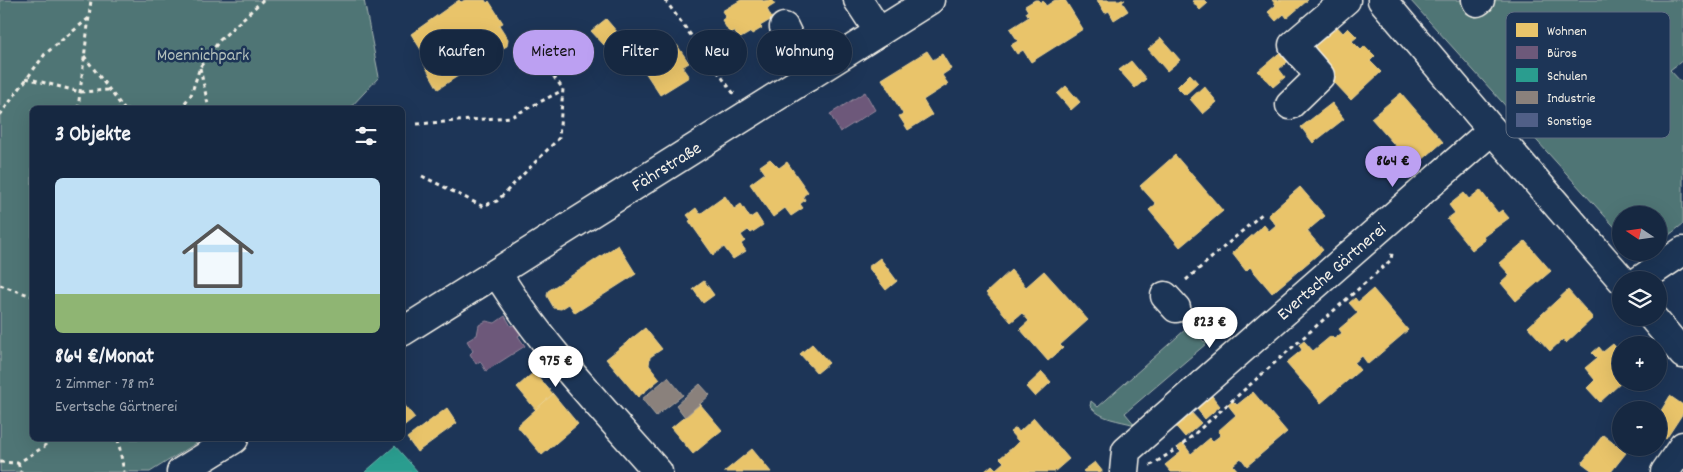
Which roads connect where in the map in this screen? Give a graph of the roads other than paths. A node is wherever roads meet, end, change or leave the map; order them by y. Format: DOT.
graph roads {
  1 [pos="858,0"];
  2 [pos="1346,0"];
  3 [pos="1382,0"];
  4 [pos="1476,0"];
  5 [pos="1480,0"];
  6 [pos="927,1"];
  7 [pos="784,27"];
  8 [pos="879,32"];
  9 [pos="808,76"];
  10 [pos="1290,105"];
  11 [pos="1492,130"];
  12 [pos="1683,251"];
  13 [pos="1614,271"];
  14 [pos="1653,271"];
  15 [pos="497,273"];
  16 [pos="1660,326"];
  17 [pos="405,330"];
  18 [pos="1683,354"];
  19 [pos="231,441"];
  20 [pos="1683,446"];
  21 [pos="1125,462"];
  22 [pos="192,469"];
  23 [pos="658,472"];
  24 [pos="1665,472"];
  1 -- 8 [label="street"];
  2 -- 10 [label="street"];
  3 -- 11 [label="street"];
  4 -- 5 [label="street"];
  6 -- 8 [label="street, Fährstraße"];
  7 -- 9 [label="street"];
  8 -- 9 [label="street, Fährstraße"];
  9 -- 15 [label="street, Fährstraße"];
  11 -- 13 [label="street"];
  11 -- 21 [label="street, Evertsche Gärtnerei"];
  12 -- 14 [label="street"];
  15 -- 17 [label="street, Fährstraße"];
  15 -- 23 [label="street"];
  16 -- 18 [label="street"];
  19 -- 22 [label="street"];
  20 -- 24 [label="street"];
}
